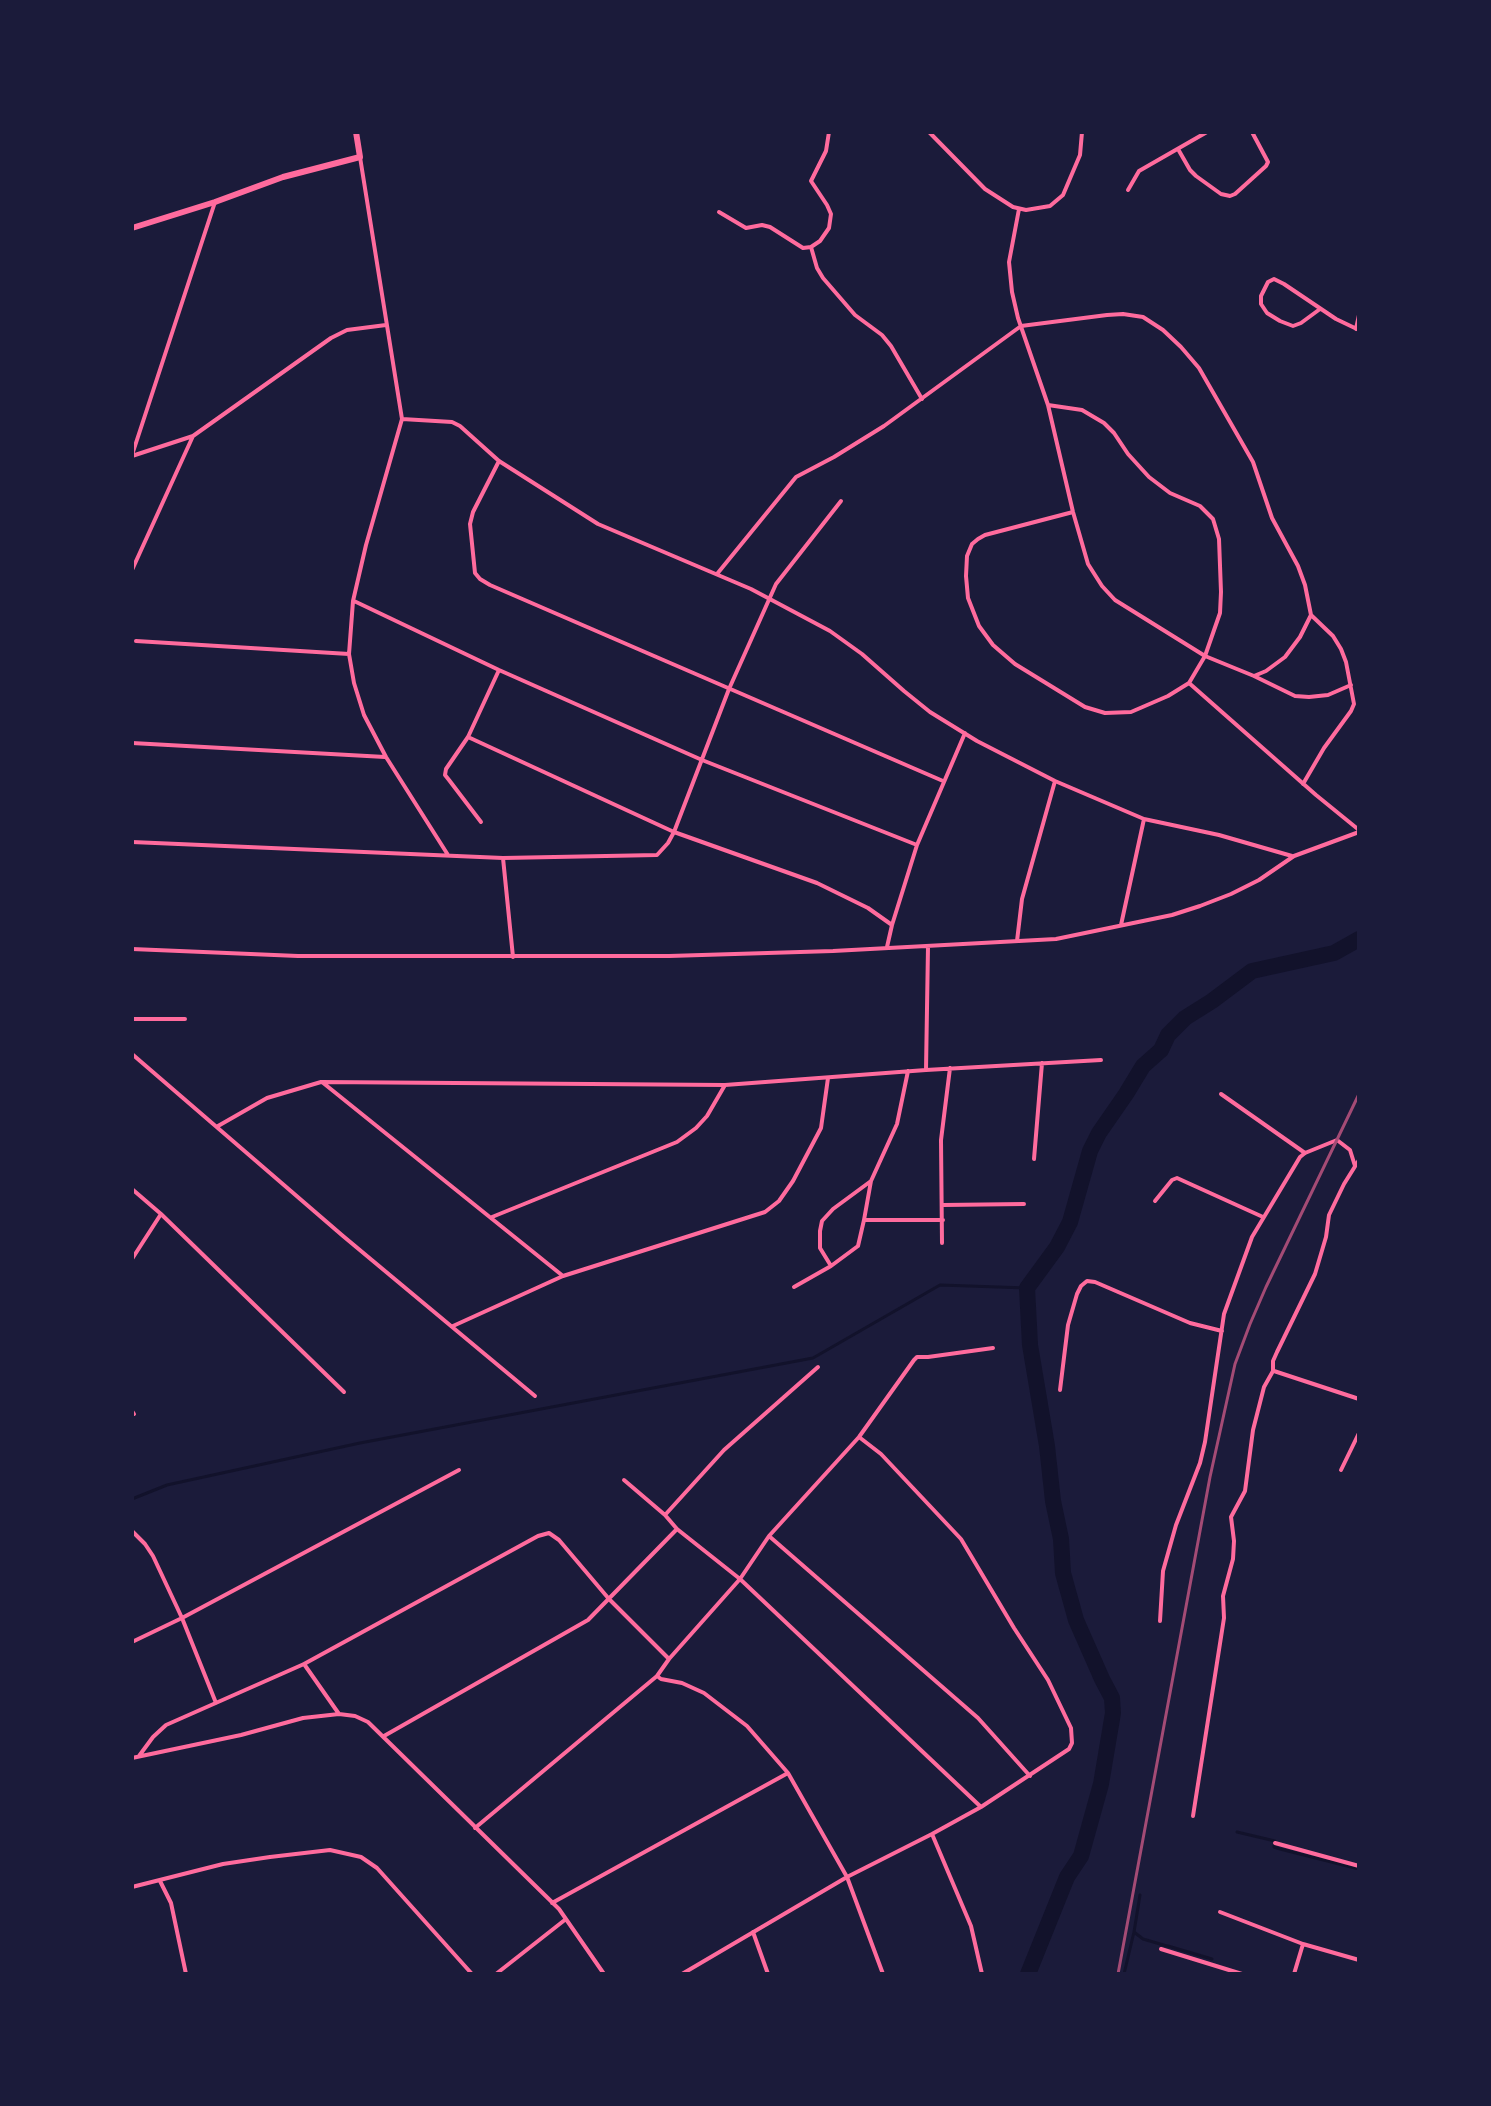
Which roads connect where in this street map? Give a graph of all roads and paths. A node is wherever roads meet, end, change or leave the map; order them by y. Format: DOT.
graph roads {
  1 [pos="356,132"];
  2 [pos="829,132"];
  3 [pos="929,132"];
  4 [pos="1082,132"];
  5 [pos="1207,132"];
  6 [pos="1252,132"];
  7 [pos="1178,149"];
  8 [pos="360,157"];
  9 [pos="1128,190"];
  10 [pos="215,202"];
  11 [pos="1019,209"];
  12 [pos="719,212"];
  13 [pos="132,228"];
  14 [pos="811,247"];
  15 [pos="1320,309"];
  16 [pos="1359,315"];
  17 [pos="386,325"];
  18 [pos="1021,326"];
  19 [pos="1357,329"];
  20 [pos="922,399"];
  21 [pos="1048,405"];
  22 [pos="402,419"];
  23 [pos="193,436"];
  24 [pos="132,455"];
  25 [pos="499,461"];
  26 [pos="841,501"];
  27 [pos="1073,512"];
  28 [pos="132,570"];
  29 [pos="717,574"];
  30 [pos="769,599"];
  31 [pos="353,601"];
  32 [pos="1311,615"];
  33 [pos="136,641"];
  34 [pos="349,654"];
  35 [pos="1205,656"];
  36 [pos="499,670"];
  37 [pos="1254,676"];
  38 [pos="1189,683"];
  39 [pos="1351,685"];
  40 [pos="729,689"];
  41 [pos="965,733"];
  42 [pos="468,737"];
  43 [pos="132,743"];
  44 [pos="386,757"];
  45 [pos="702,760"];
  46 [pos="943,781"];
  47 [pos="1055,781"];
  48 [pos="1303,784"];
  49 [pos="1144,819"];
  50 [pos="481,822"];
  51 [pos="1359,831"];
  52 [pos="674,832"];
  53 [pos="132,842"];
  54 [pos="917,845"];
  55 [pos="448,855"];
  56 [pos="1294,856"];
  57 [pos="503,858"];
  58 [pos="892,925"];
  59 [pos="1121,925"];
  60 [pos="1017,941"];
  61 [pos="887,947"];
  62 [pos="928,947"];
  63 [pos="132,949"];
  64 [pos="513,957"];
  65 [pos="132,1019"];
  66 [pos="185,1019"];
  67 [pos="132,1054"];
  68 [pos="1101,1060"];
  69 [pos="1042,1063"];
  70 [pos="950,1068"];
  71 [pos="926,1070"];
  72 [pos="908,1071"];
  73 [pos="828,1077"];
  74 [pos="321,1082"];
  75 [pos="725,1085"];
  76 [pos="1221,1094"];
  77 [pos="218,1126"];
  78 [pos="1305,1153"];
  79 [pos="1034,1159"];
  80 [pos="1359,1160"];
  81 [pos="1355,1166"];
  82 [pos="871,1181"];
  83 [pos="132,1189"];
  84 [pos="1155,1201"];
  85 [pos="1024,1204"];
  86 [pos="943,1205"];
  87 [pos="161,1214"];
  88 [pos="492,1217"];
  89 [pos="1263,1217"];
  90 [pos="864,1220"];
  91 [pos="943,1220"];
  92 [pos="942,1243"];
  93 [pos="132,1259"];
  94 [pos="831,1266"];
  95 [pos="563,1276"];
  96 [pos="794,1287"];
  97 [pos="453,1326"];
  98 [pos="1222,1331"];
  99 [pos="993,1348"];
  100 [pos="818,1367"];
  101 [pos="1273,1371"];
  102 [pos="1060,1390"];
  103 [pos="344,1392"];
  104 [pos="535,1396"];
  105 [pos="1359,1399"];
  106 [pos="1359,1433"];
  107 [pos="859,1437"];
  108 [pos="459,1470"];
  109 [pos="1341,1470"];
  110 [pos="624,1480"];
  111 [pos="665,1515"];
  112 [pos="677,1529"];
  113 [pos="132,1531"];
  114 [pos="769,1536"];
  115 [pos="740,1579"];
  116 [pos="609,1599"];
  117 [pos="182,1618"];
  118 [pos="1160,1621"];
  119 [pos="132,1642"];
  120 [pos="669,1659"];
  121 [pos="304,1664"];
  122 [pos="657,1676"];
  123 [pos="216,1703"];
  124 [pos="339,1714"];
  125 [pos="384,1736"];
  126 [pos="139,1756"];
  127 [pos="132,1758"];
  128 [pos="788,1773"];
  129 [pos="1030,1776"];
  130 [pos="981,1807"];
  131 [pos="1193,1816"];
  132 [pos="475,1828"];
  133 [pos="932,1834"];
  134 [pos="1275,1843"];
  135 [pos="1359,1866"];
  136 [pos="847,1877"];
  137 [pos="160,1881"];
  138 [pos="132,1887"];
  139 [pos="552,1903"];
  140 [pos="1220,1912"];
  141 [pos="566,1919"];
  142 [pos="753,1932"];
  143 [pos="1303,1944"];
  144 [pos="1161,1949"];
  145 [pos="1359,1960"];
  146 [pos="186,1974"];
  147 [pos="472,1974"];
  148 [pos="496,1974"];
  149 [pos="604,1974"];
  150 [pos="682,1974"];
  151 [pos="768,1974"];
  152 [pos="883,1974"];
  153 [pos="982,1974"];
  154 [pos="1242,1974"];
  155 [pos="1294,1974"];
  1 -- 8 [label="main road"];
  2 -- 14 [label="street"];
  3 -- 11 [label="street"];
  4 -- 11 [label="street"];
  5 -- 7 [label="street"];
  6 -- 7 [label="street"];
  7 -- 9 [label="street"];
  8 -- 10 [label="main road"];
  8 -- 17 [label="street"];
  10 -- 13 [label="main road"];
  10 -- 24 [label="street"];
  11 -- 18 [label="street"];
  12 -- 14 [label="street"];
  14 -- 20 [label="street"];
  15 -- 15 [label="street"];
  15 -- 19 [label="street"];
  16 -- 19 [label="street"];
  17 -- 22 [label="street"];
  17 -- 23 [label="street"];
  18 -- 20 [label="street"];
  18 -- 21 [label="street"];
  18 -- 32 [label="street"];
  20 -- 29 [label="street"];
  21 -- 27 [label="street"];
  21 -- 35 [label="street"];
  22 -- 25 [label="street"];
  22 -- 31 [label="street"];
  23 -- 24 [label="street"];
  23 -- 28 [label="street"];
  25 -- 29 [label="street"];
  25 -- 40 [label="street"];
  26 -- 30 [label="street"];
  27 -- 35 [label="street"];
  27 -- 38 [label="street"];
  29 -- 30 [label="street"];
  30 -- 40 [label="street"];
  30 -- 41 [label="street"];
  31 -- 34 [label="street"];
  31 -- 36 [label="street"];
  32 -- 37 [label="street"];
  32 -- 39 [label="street"];
  33 -- 34 [label="street"];
  34 -- 44 [label="street"];
  35 -- 37 [label="street"];
  35 -- 38 [label="street"];
  36 -- 42 [label="street"];
  36 -- 45 [label="street"];
  37 -- 39 [label="street"];
  38 -- 48 [label="street"];
  39 -- 48 [label="street"];
  40 -- 45 [label="street"];
  40 -- 46 [label="street"];
  41 -- 46 [label="street"];
  41 -- 47 [label="street"];
  42 -- 50 [label="street"];
  42 -- 52 [label="street"];
  43 -- 44 [label="street"];
  44 -- 55 [label="street"];
  45 -- 52 [label="street"];
  45 -- 54 [label="street"];
  46 -- 54 [label="street"];
  47 -- 49 [label="street"];
  47 -- 60 [label="street"];
  48 -- 51 [label="street"];
  49 -- 56 [label="street"];
  49 -- 59 [label="street"];
  51 -- 56 [label="street"];
  52 -- 57 [label="street"];
  52 -- 58 [label="street"];
  53 -- 55 [label="street"];
  54 -- 58 [label="street"];
  55 -- 57 [label="street"];
  56 -- 59 [label="street"];
  57 -- 64 [label="street"];
  58 -- 61 [label="street"];
  59 -- 60 [label="street"];
  60 -- 62 [label="street"];
  61 -- 62 [label="street"];
  61 -- 64 [label="street"];
  62 -- 71 [label="street"];
  63 -- 64 [label="street"];
  65 -- 66 [label="street"];
  67 -- 77 [label="street"];
  68 -- 69 [label="street"];
  69 -- 70 [label="street"];
  69 -- 79 [label="street"];
  70 -- 71 [label="street"];
  70 -- 86 [label="street"];
  71 -- 72 [label="street"];
  72 -- 73 [label="street"];
  72 -- 82 [label="street"];
  73 -- 75 [label="street"];
  73 -- 95 [label="street"];
  74 -- 75 [label="street"];
  74 -- 77 [label="street"];
  74 -- 88 [label="street"];
  75 -- 88 [label="street"];
  76 -- 78 [label="street"];
  77 -- 97 [label="street"];
  78 -- 81 [label="street"];
  78 -- 89 [label="street"];
  80 -- 81 [label="street"];
  81 -- 101 [label="street"];
  82 -- 90 [label="street"];
  82 -- 94 [label="street"];
  83 -- 87 [label="street"];
  84 -- 89 [label="street"];
  85 -- 86 [label="street"];
  86 -- 91 [label="street"];
  87 -- 93 [label="street"];
  87 -- 103 [label="street"];
  88 -- 95 [label="street"];
  89 -- 98 [label="street"];
  90 -- 91 [label="street"];
  90 -- 94 [label="street"];
  91 -- 92 [label="street"];
  94 -- 96 [label="street"];
  95 -- 97 [label="street"];
  97 -- 104 [label="street"];
  98 -- 102 [label="street"];
  98 -- 118 [label="street"];
  99 -- 107 [label="street"];
  100 -- 111 [label="street"];
  101 -- 105 [label="street"];
  101 -- 131 [label="street"];
  106 -- 109 [label="street"];
  107 -- 114 [label="street"];
  107 -- 129 [label="street"];
  108 -- 117 [label="street"];
  110 -- 111 [label="street"];
  111 -- 112 [label="street"];
  112 -- 115 [label="street"];
  112 -- 116 [label="street"];
  113 -- 117 [label="street"];
  114 -- 115 [label="street"];
  114 -- 129 [label="street"];
  115 -- 120 [label="street"];
  115 -- 130 [label="street"];
  116 -- 120 [label="street"];
  116 -- 121 [label="street"];
  116 -- 125 [label="street"];
  117 -- 119 [label="street"];
  117 -- 123 [label="street"];
  120 -- 122 [label="street"];
  121 -- 123 [label="street"];
  121 -- 124 [label="street"];
  122 -- 128 [label="street"];
  122 -- 132 [label="street"];
  123 -- 126 [label="street"];
  124 -- 125 [label="street"];
  124 -- 126 [label="street"];
  125 -- 132 [label="street"];
  126 -- 127 [label="street"];
  128 -- 136 [label="street"];
  128 -- 139 [label="street"];
  129 -- 130 [label="street"];
  130 -- 133 [label="street"];
  132 -- 139 [label="street"];
  133 -- 136 [label="street"];
  133 -- 153 [label="street"];
  134 -- 135 [label="street"];
  136 -- 142 [label="street"];
  136 -- 152 [label="street"];
  137 -- 138 [label="street"];
  137 -- 146 [label="street"];
  137 -- 147 [label="street"];
  139 -- 141 [label="street"];
  140 -- 143 [label="street"];
  141 -- 148 [label="street"];
  141 -- 149 [label="street"];
  142 -- 150 [label="street"];
  142 -- 151 [label="street"];
  143 -- 145 [label="street"];
  143 -- 155 [label="street"];
  144 -- 154 [label="street"];
}
